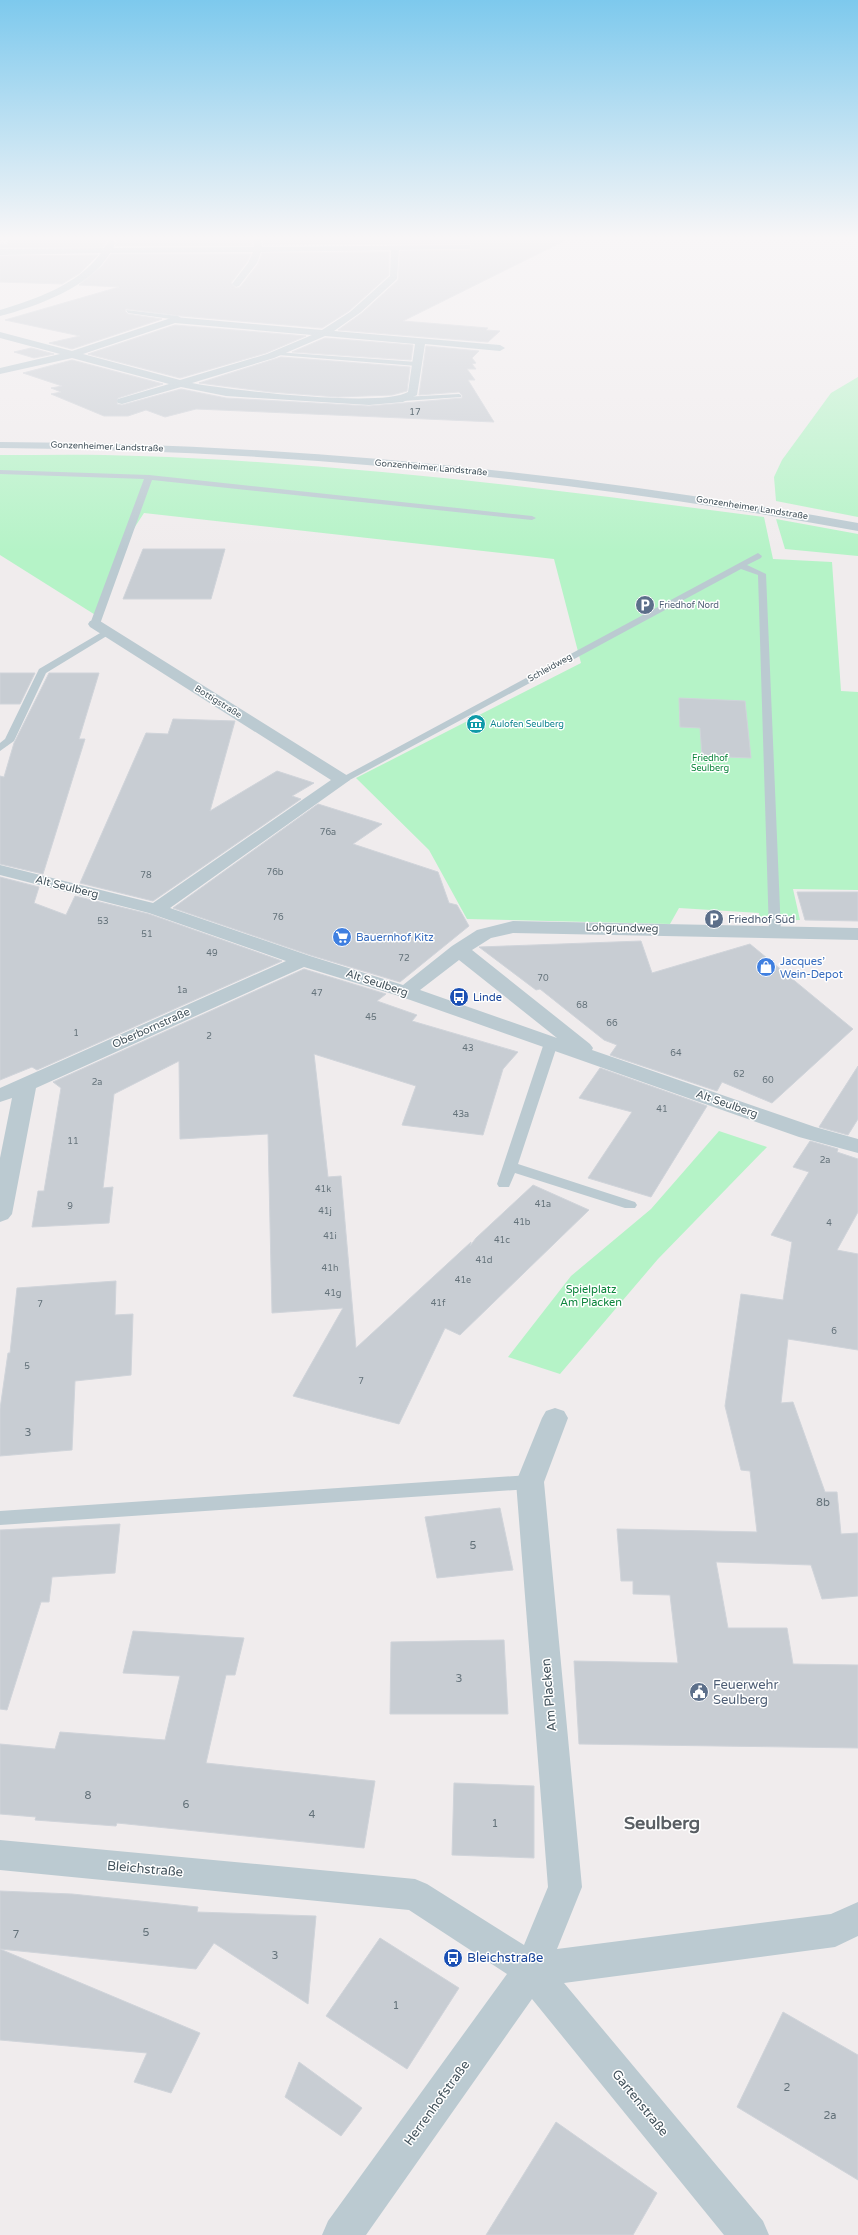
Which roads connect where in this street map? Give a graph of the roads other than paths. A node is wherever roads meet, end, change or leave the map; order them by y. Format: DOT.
graph roads {
  1 [pos="32,343"];
  2 [pos="105,343"];
  3 [pos="300,343"];
  4 [pos="420,343"];
  5 [pos="437,343"];
  6 [pos="500,348"];
  7 [pos="278,353"];
  8 [pos="74,354"];
  9 [pos="417,364"];
  10 [pos="0,371"];
  11 [pos="181,384"];
  12 [pos="459,396"];
  13 [pos="403,399"];
  14 [pos="122,401"];
  15 [pos="0,445"];
  16 [pos="0,472"];
  17 [pos="149,477"];
  18 [pos="532,518"];
  19 [pos="858,527"];
  20 [pos="758,556"];
  21 [pos="741,566"];
  22 [pos="101,628"];
  23 [pos="0,748"];
  24 [pos="342,780"];
  25 [pos="0,870"];
  26 [pos="156,909"];
  27 [pos="776,933"];
  28 [pos="858,934"];
  29 [pos="458,950"];
  30 [pos="303,960"];
  31 [pos="406,992"];
  32 [pos="551,1043"];
  33 [pos="597,1059"];
  34 [pos="26,1084"];
  35 [pos="0,1096"];
  36 [pos="858,1146"];
  37 [pos="510,1166"];
  38 [pos="504,1184"];
  39 [pos="630,1205"];
  40 [pos="0,1214"];
  41 [pos="555,1418"];
  42 [pos="530,1482"];
  43 [pos="0,1518"];
  44 [pos="0,1855"];
  45 [pos="858,1918"];
  46 [pos="531,1970"];
  47 [pos="342,2235"];
  48 [pos="749,2235"];
  1 -- 8 [label="street"];
  2 -- 8 [label="street"];
  3 -- 7 [label="street"];
  4 -- 9 [label="street"];
  5 -- 6 [label="street"];
  7 -- 9 [label="lane"];
  7 -- 11 [label="street"];
  8 -- 10 [label="street"];
  8 -- 11 [label="street"];
  9 -- 13 [label="street"];
  11 -- 13 [label="street"];
  11 -- 14 [label="street"];
  12 -- 13 [label="lane"];
  15 -- 19 [label="street, Gonzenheimer Landstraße"];
  16 -- 17 [label="lane"];
  17 -- 18 [label="lane"];
  17 -- 22 [label="lane"];
  20 -- 21 [label="lane, Schleidweg"];
  21 -- 24 [label="lane, Schleidweg"];
  21 -- 27 [label="lane"];
  22 -- 23 [label="lane"];
  22 -- 24 [label="street, Bottigstraße"];
  24 -- 26 [label="street"];
  25 -- 26 [label="street, Alt Seulberg"];
  26 -- 30 [label="street, Alt Seulberg"];
  27 -- 28 [label="street, Lohgrundweg"];
  27 -- 29 [label="street, Lohgrundweg"];
  29 -- 31 [label="street, Lohgrundweg"];
  29 -- 33 [label="street, Alt Seulberg"];
  30 -- 31 [label="street, Alt Seulberg"];
  30 -- 34 [label="street, Oberbornstraße"];
  31 -- 32 [label="street, Alt Seulberg"];
  32 -- 33 [label="street, Alt Seulberg"];
  32 -- 37 [label="lane"];
  33 -- 36 [label="street, Alt Seulberg"];
  34 -- 35 [label="street, Oberbornstraße"];
  34 -- 40 [label="street"];
  37 -- 38 [label="lane"];
  37 -- 39 [label="lane"];
  41 -- 42 [label="street, Am Placken"];
  42 -- 43 [label="lane"];
  42 -- 46 [label="street, Am Placken"];
  44 -- 46 [label="street, Bleichstraße"];
  45 -- 46 [label="street"];
  46 -- 47 [label="street, Herrenhofstraße"];
  46 -- 48 [label="street, Gartenstraße"];
}
